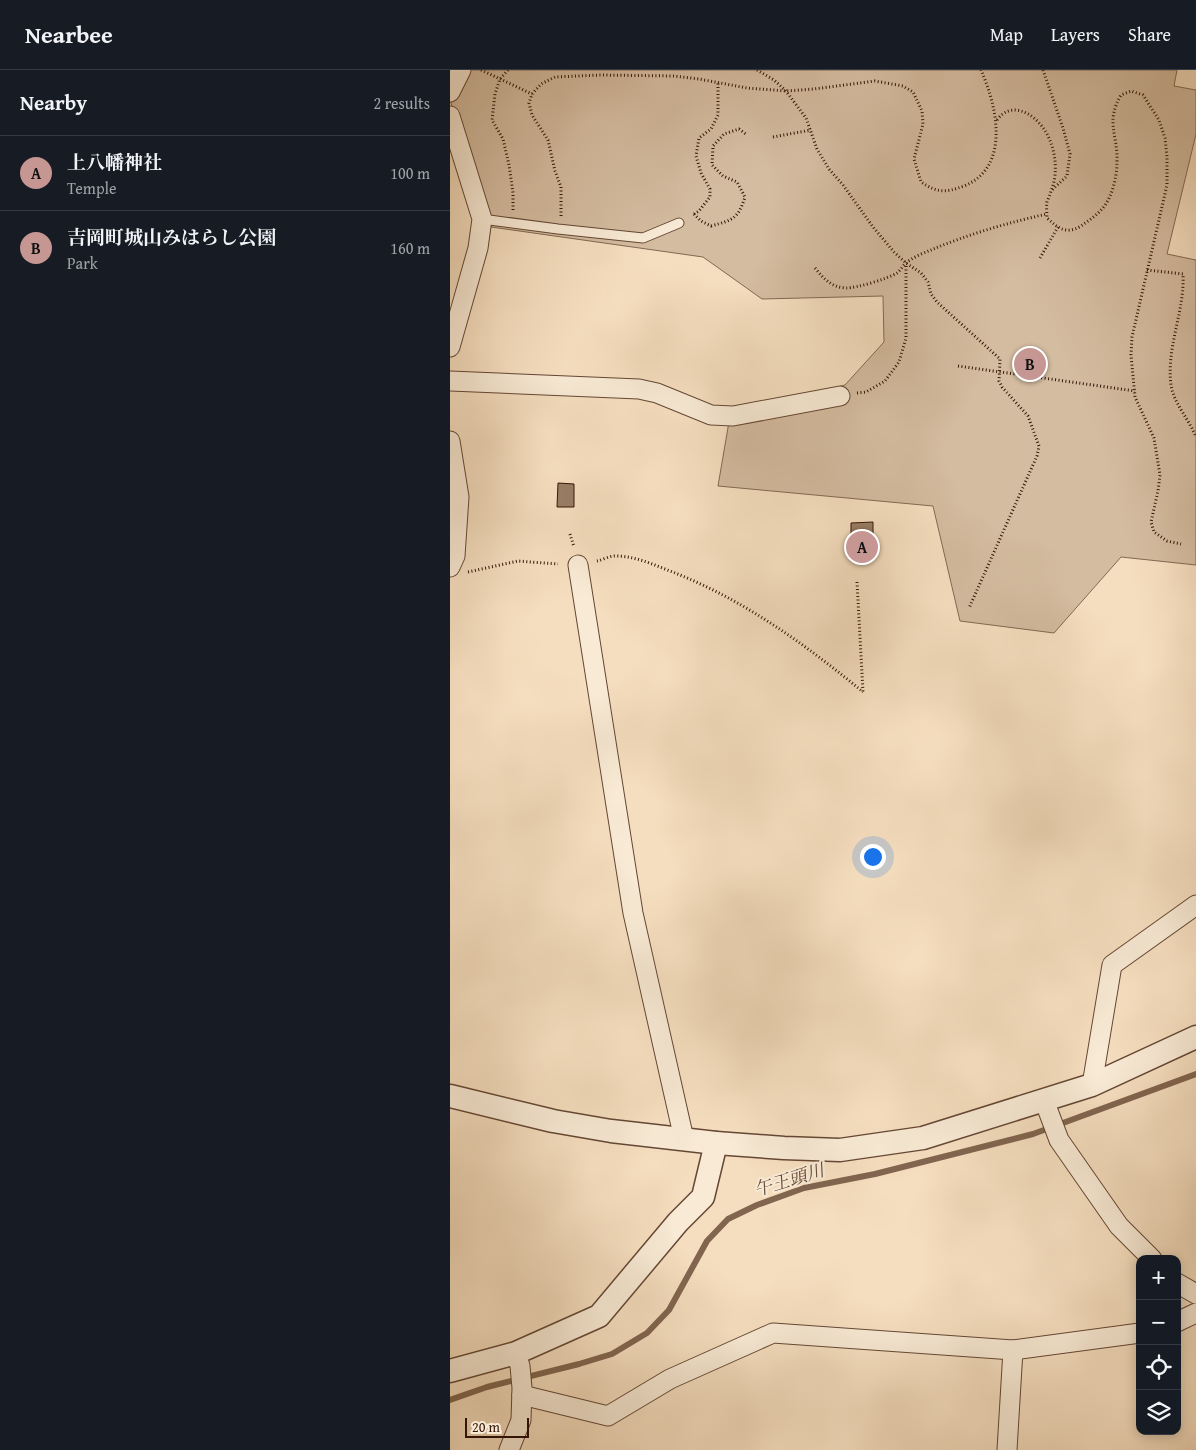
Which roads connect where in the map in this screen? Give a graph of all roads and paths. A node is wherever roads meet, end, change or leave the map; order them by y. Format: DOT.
graph roads {
  1 [pos="460,70"];
  2 [pos="481,70"];
  3 [pos="508,70"];
  4 [pos="757,70"];
  5 [pos="981,70"];
  6 [pos="1043,70"];
  7 [pos="500,79"];
  8 [pos="718,82"];
  9 [pos="786,91"];
  10 [pos="450,92"];
  11 [pos="532,94"];
  12 [pos="450,116"];
  13 [pos="997,120"];
  14 [pos="810,130"];
  15 [pos="746,136"];
  16 [pos="773,136"];
  17 [pos="1052,190"];
  18 [pos="694,214"];
  19 [pos="1047,214"];
  20 [pos="482,219"];
  21 [pos="514,223"];
  22 [pos="679,223"];
  23 [pos="1058,228"];
  24 [pos="558,229"];
  25 [pos="1040,258"];
  26 [pos="906,263"];
  27 [pos="815,268"];
  28 [pos="1147,270"];
  29 [pos="450,347"];
  30 [pos="958,366"];
  31 [pos="999,372"];
  32 [pos="450,381"];
  33 [pos="1135,390"];
  34 [pos="840,396"];
  35 [pos="1196,437"];
  36 [pos="450,441"];
  37 [pos="1181,544"];
  38 [pos="578,565"];
  39 [pos="458,570"];
  40 [pos="857,582"];
  41 [pos="969,608"];
  42 [pos="1196,905"];
  43 [pos="1196,1037"];
  44 [pos="1092,1085"];
  45 [pos="450,1096"];
  46 [pos="1047,1107"];
  47 [pos="684,1139"];
  48 [pos="716,1143"];
  49 [pos="1148,1255"];
  50 [pos="1181,1285"];
  51 [pos="1196,1294"];
  52 [pos="1196,1313"];
  53 [pos="1181,1320"];
  54 [pos="1136,1335"];
  55 [pos="1013,1350"];
  56 [pos="518,1360"];
  57 [pos="450,1371"];
  58 [pos="522,1391"];
  59 [pos="508,1450"];
  60 [pos="1008,1450"];
  1 -- 10 [label="street"];
  2 -- 7 [label="path"];
  3 -- 7 [label="path"];
  4 -- 9 [label="path"];
  5 -- 13 [label="path"];
  6 -- 17 [label="path"];
  7 -- 11 [label="path"];
  7 -- 21 [label="path"];
  8 -- 9 [label="path"];
  8 -- 11 [label="path"];
  8 -- 18 [label="path"];
  9 -- 13 [label="path"];
  9 -- 14 [label="path"];
  11 -- 24 [label="path"];
  12 -- 20 [label="street"];
  13 -- 17 [label="path"];
  14 -- 16 [label="path"];
  14 -- 26 [label="path"];
  15 -- 18 [label="path"];
  17 -- 19 [label="path"];
  18 -- 22 [label="path"];
  19 -- 23 [label="path"];
  19 -- 26 [label="path"];
  20 -- 21 [label="lane"];
  20 -- 29 [label="street"];
  21 -- 24 [label="lane"];
  22 -- 24 [label="lane"];
  23 -- 25 [label="path"];
  23 -- 28 [label="path"];
  26 -- 27 [label="path"];
  26 -- 31 [label="path"];
  26 -- 34 [label="path"];
  28 -- 33 [label="path"];
  28 -- 35 [label="path"];
  30 -- 31 [label="path"];
  31 -- 33 [label="path"];
  31 -- 41 [label="path"];
  32 -- 34 [label="street"];
  33 -- 37 [label="path"];
  36 -- 39 [label="street"];
  38 -- 39 [label="path"];
  38 -- 40 [label="path"];
  38 -- 47 [label="street"];
  42 -- 44 [label="street"];
  43 -- 44 [label="street"];
  44 -- 46 [label="street"];
  45 -- 47 [label="street"];
  46 -- 48 [label="street"];
  46 -- 49 [label="street"];
  47 -- 48 [label="street"];
  48 -- 56 [label="street"];
  50 -- 51 [label="street"];
  52 -- 53 [label="street"];
  54 -- 55 [label="street"];
  55 -- 58 [label="street"];
  55 -- 60 [label="street"];
  56 -- 57 [label="street"];
  56 -- 58 [label="street"];
  58 -- 59 [label="street"];
}
